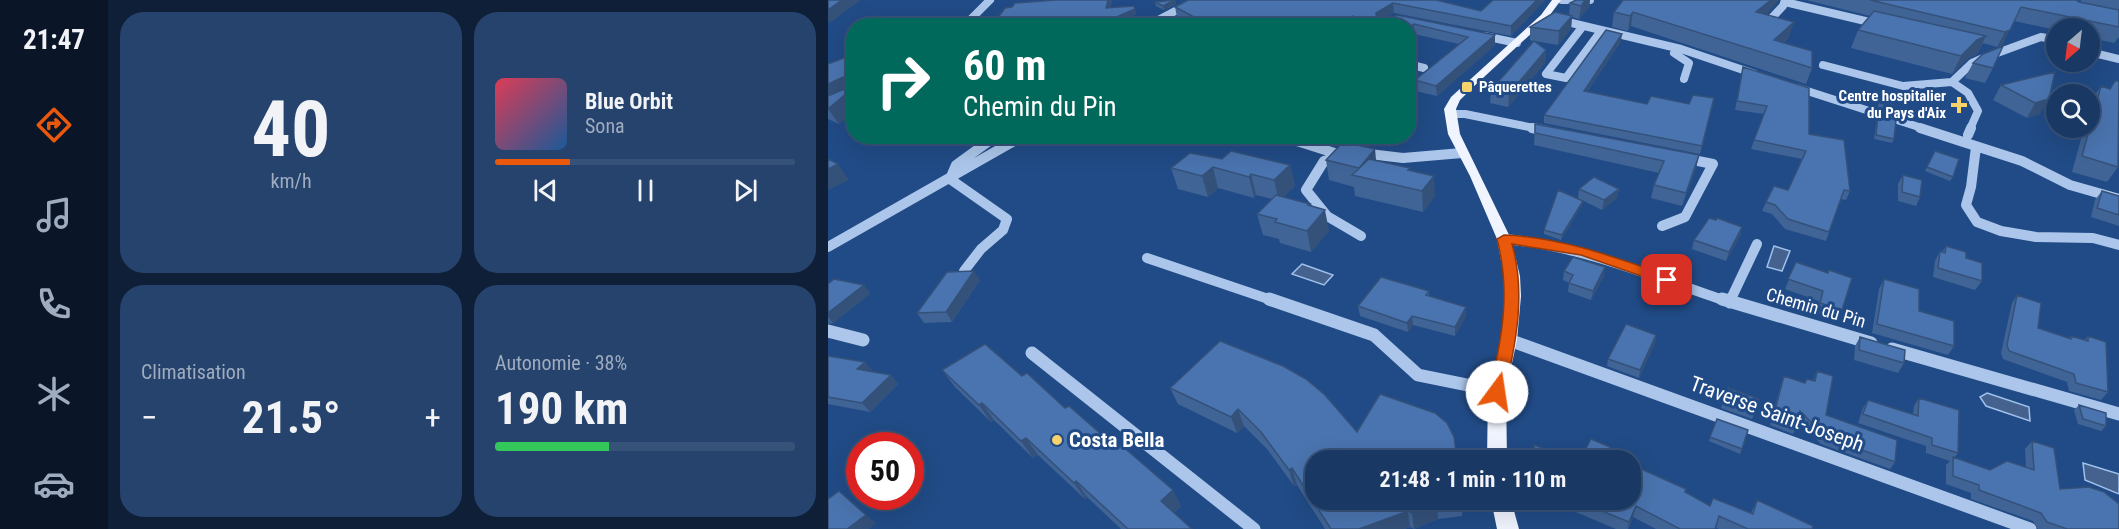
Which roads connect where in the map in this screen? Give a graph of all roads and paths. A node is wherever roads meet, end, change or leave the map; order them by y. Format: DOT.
graph roads {
  1 [pos="990,0"];
  2 [pos="1196,0"];
  3 [pos="1557,0"];
  4 [pos="1562,0"];
  5 [pos="1590,0"];
  6 [pos="1785,1"];
  7 [pos="1544,17"];
  8 [pos="972,18"];
  9 [pos="1162,18"];
  10 [pos="1767,23"];
  11 [pos="1583,26"];
  12 [pos="1890,27"];
  13 [pos="1601,31"];
  14 [pos="1473,34"];
  15 [pos="2046,40"];
  16 [pos="1517,44"];
  17 [pos="1987,50"];
  18 [pos="2100,51"];
  19 [pos="1998,52"];
  20 [pos="1674,53"];
  21 [pos="2100,53"];
  22 [pos="2119,54"];
  23 [pos="2119,59"];
  24 [pos="1823,65"];
  25 [pos="1416,66"];
  26 [pos="1424,68"];
  27 [pos="1766,78"];
  28 [pos="1684,79"];
  29 [pos="1952,82"];
  30 [pos="1788,85"];
  31 [pos="1450,114"];
  32 [pos="1555,133"];
  33 [pos="1968,135"];
  34 [pos="985,144"];
  35 [pos="1009,144"];
  36 [pos="1307,144"];
  37 [pos="1976,147"];
  38 [pos="1462,153"];
  39 [pos="1342,155"];
  40 [pos="1668,155"];
  41 [pos="950,179"];
  42 [pos="2119,199"];
  43 [pos="1662,226"];
  44 [pos="1361,236"];
  45 [pos="1504,239"];
  46 [pos="1757,244"];
  47 [pos="2119,245"];
  48 [pos="828,247"];
  49 [pos="1147,258"];
  50 [pos="964,271"];
  51 [pos="1730,302"];
  52 [pos="828,331"];
  53 [pos="863,340"];
  54 [pos="1509,340"];
  55 [pos="1032,353"];
  56 [pos="1497,392"];
  57 [pos="2119,414"];
  58 [pos="1497,450"];
  59 [pos="1503,510"];
  60 [pos="1254,529"];
  61 [pos="1508,529"];
  62 [pos="2030,529"];
  1 -- 8 [label="street"];
  2 -- 9 [label="street"];
  3 -- 7 [label="main road"];
  4 -- 5 [label="street"];
  6 -- 10 [label="street"];
  6 -- 12 [label="street"];
  7 -- 11 [label="street"];
  7 -- 16 [label="main road"];
  11 -- 13 [label="street"];
  11 -- 13 [label="street"];
  13 -- 27 [label="street"];
  14 -- 16 [label="street"];
  15 -- 19 [label="street"];
  16 -- 31 [label="main road"];
  17 -- 19 [label="street"];
  18 -- 22 [label="street"];
  19 -- 29 [label="street"];
  20 -- 28 [label="street"];
  21 -- 23 [label="street"];
  24 -- 29 [label="street"];
  25 -- 26 [label="street"];
  29 -- 33 [label="street"];
  30 -- 37 [label="street"];
  31 -- 32 [label="street"];
  31 -- 38 [label="main road"];
  34 -- 41 [label="street"];
  35 -- 41 [label="street"];
  36 -- 39 [label="street"];
  37 -- 42 [label="street"];
  37 -- 47 [label="street"];
  38 -- 39 [label="street"];
  38 -- 45 [label="main road"];
  39 -- 44 [label="street"];
  40 -- 43 [label="street"];
  41 -- 48 [label="street"];
  41 -- 50 [label="street"];
  45 -- 51 [label="street, Chemin du Pin"];
  45 -- 54 [label="main road"];
  46 -- 51 [label="street"];
  49 -- 56 [label="street"];
  51 -- 57 [label="street, Chemin du Pin"];
  52 -- 53 [label="street"];
  54 -- 56 [label="main road"];
  54 -- 62 [label="street, Traverse Saint-Joseph"];
  55 -- 60 [label="street"];
  56 -- 58 [label="main road"];
  59 -- 61 [label="main road"];
}
